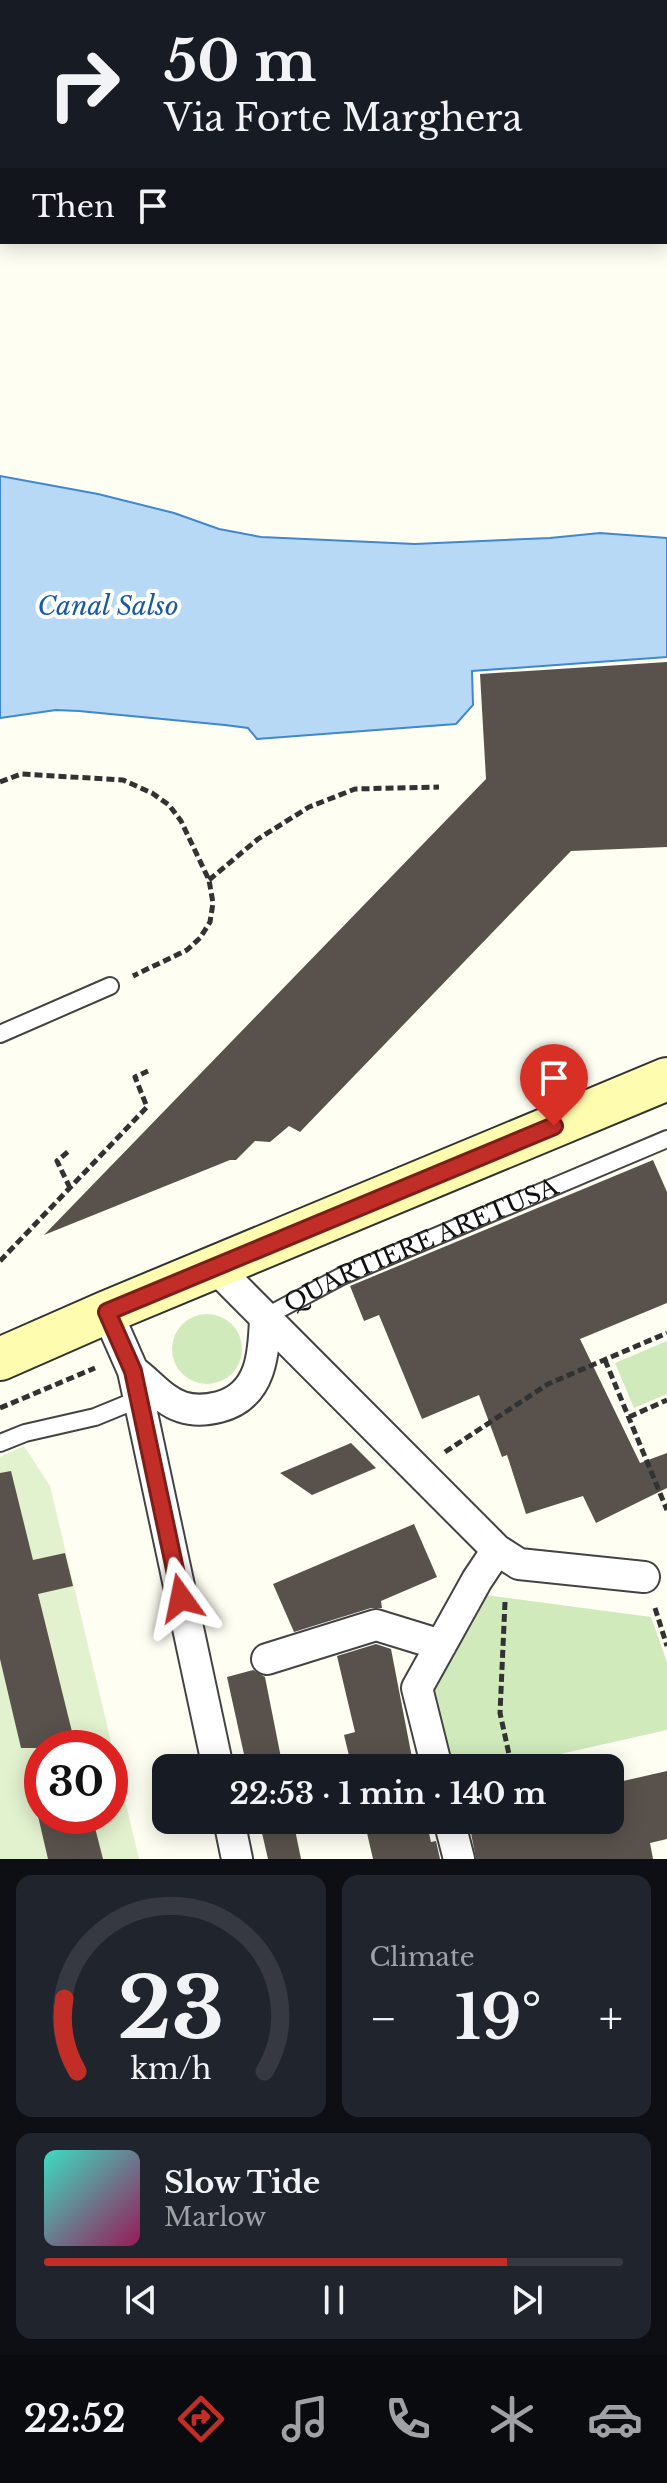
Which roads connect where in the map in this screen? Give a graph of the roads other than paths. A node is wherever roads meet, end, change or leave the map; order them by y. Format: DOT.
graph roads {
  1 [pos="110,986"];
  2 [pos="0,1034"];
  3 [pos="667,1079"];
  4 [pos="667,1139"];
  5 [pos="216,1268"];
  6 [pos="107,1312"];
  7 [pos="265,1317"];
  8 [pos="0,1359"];
  9 [pos="132,1375"];
  10 [pos="0,1443"];
  11 [pos="508,1557"];
  12 [pos="644,1577"];
  13 [pos="441,1645"];
  14 [pos="267,1659"];
  15 [pos="215,1754"];
  16 [pos="434,1754"];
  17 [pos="232,1834"];
  18 [pos="453,1834"];
  19 [pos="237,1859"];
  20 [pos="459,1859"];
  1 -- 2 [label="lane"];
  3 -- 5 [label="street"];
  4 -- 7 [label="lane, QUARTIERE ARETUSA"];
  5 -- 6 [label="street"];
  5 -- 7 [label="street, QUARTIERE ARETUSA"];
  6 -- 8 [label="street"];
  6 -- 9 [label="street"];
  7 -- 9 [label="street, QUARTIERE ARETUSA"];
  7 -- 11 [label="street, QUARTIERE ARETUSA"];
  9 -- 10 [label="lane"];
  9 -- 15 [label="street"];
  11 -- 12 [label="street"];
  11 -- 13 [label="street"];
  13 -- 14 [label="street"];
  13 -- 16 [label="street"];
  17 -- 19 [label="street"];
  18 -- 20 [label="street"];
}
